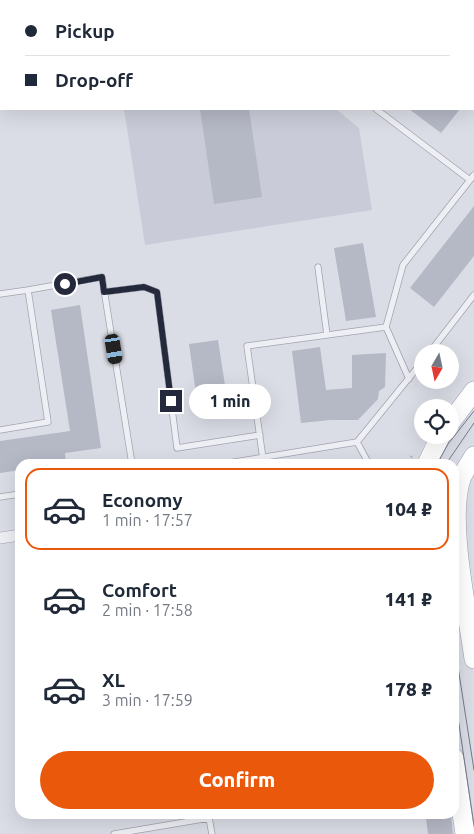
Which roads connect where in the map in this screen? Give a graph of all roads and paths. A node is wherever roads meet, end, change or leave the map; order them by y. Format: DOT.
graph roads {
  1 [pos="377,110"];
  2 [pos="472,177"];
  3 [pos="318,267"];
  4 [pos="28,290"];
  5 [pos="104,292"];
  6 [pos="0,294"];
  7 [pos="474,295"];
  8 [pos="386,327"];
  9 [pos="328,335"];
  10 [pos="436,344"];
  11 [pos="414,372"];
  12 [pos="408,380"];
  13 [pos="474,391"];
  14 [pos="459,411"];
  15 [pos="0,430"];
  16 [pos="260,435"];
  17 [pos="357,442"];
  18 [pos="437,444"];
  19 [pos="474,456"];
  20 [pos="131,459"];
  21 [pos="263,459"];
  22 [pos="366,459"];
  23 [pos="429,459"];
  24 [pos="459,486"];
  25 [pos="15,495"];
  26 [pos="0,497"];
  27 [pos="15,536"];
  28 [pos="0,538"];
  29 [pos="459,551"];
  30 [pos="474,659"];
  31 [pos="459,793"];
  32 [pos="204,819"];
  33 [pos="210,819"];
  34 [pos="114,834"];
  35 [pos="212,834"];
  36 [pos="465,834"];
  1 -- 2 [label="lane"];
  2 -- 8 [label="lane"];
  3 -- 9 [label="lane"];
  4 -- 5 [label="lane"];
  4 -- 6 [label="lane"];
  4 -- 15 [label="lane"];
  5 -- 16 [label="lane"];
  5 -- 20 [label="lane"];
  7 -- 10 [label="lane"];
  8 -- 9 [label="lane"];
  8 -- 12 [label="lane"];
  9 -- 16 [label="lane"];
  11 -- 12 [label="lane"];
  12 -- 17 [label="lane"];
  13 -- 14 [label="main road"];
  16 -- 21 [label="lane"];
  17 -- 21 [label="lane"];
  17 -- 22 [label="lane"];
  18 -- 23 [label="main road"];
  19 -- 24 [label="main road"];
  25 -- 26 [label="lane"];
  27 -- 28 [label="street"];
  29 -- 30 [label="main road"];
  31 -- 36 [label="main road"];
  32 -- 34 [label="lane"];
  33 -- 35 [label="lane"];
}
